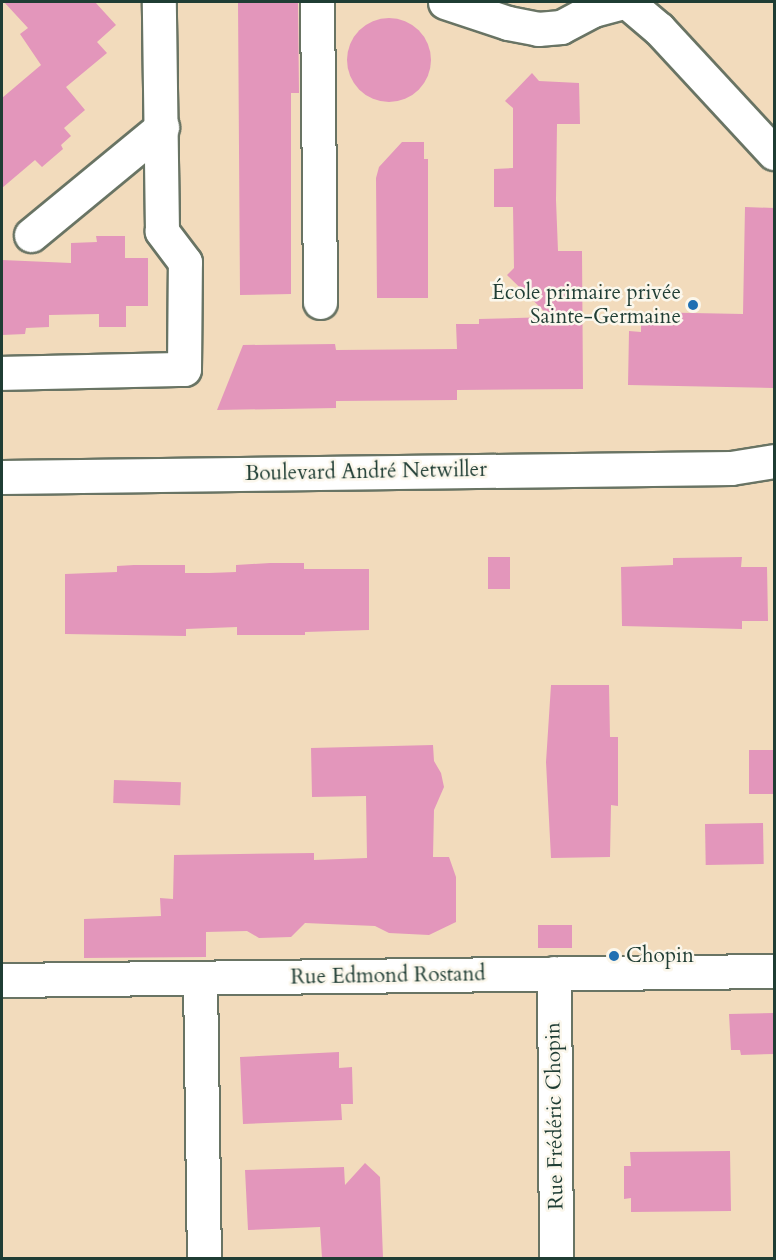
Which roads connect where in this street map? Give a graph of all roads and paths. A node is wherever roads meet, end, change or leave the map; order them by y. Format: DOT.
graph roads {
  1 [pos="317,2"];
  2 [pos="445,2"];
  3 [pos="622,2"];
  4 [pos="627,2"];
  5 [pos="153,8"];
  6 [pos="162,127"];
  7 [pos="774,153"];
  8 [pos="31,235"];
  9 [pos="320,302"];
  10 [pos="2,373"];
  11 [pos="774,461"];
  12 [pos="731,468"];
  13 [pos="774,474"];
  14 [pos="2,477"];
  15 [pos="774,971"];
  16 [pos="554,973"];
  17 [pos="200,978"];
  18 [pos="2,980"];
  19 [pos="204,1258"];
  20 [pos="556,1258"];
  1 -- 9 [label="street"];
  2 -- 3 [label="street"];
  4 -- 7 [label="street"];
  5 -- 6 [label="street"];
  6 -- 8 [label="street"];
  6 -- 10 [label="street"];
  11 -- 12 [label="street, Boulevard André Netwiller"];
  12 -- 13 [label="street, Boulevard André Netwiller"];
  12 -- 14 [label="street, Boulevard André Netwiller"];
  15 -- 16 [label="street, Rue Edmond Rostand"];
  16 -- 17 [label="street, Rue Edmond Rostand"];
  16 -- 20 [label="street, Rue Frédéric Chopin"];
  17 -- 18 [label="street, Rue Edmond Rostand"];
  17 -- 19 [label="street"];
}
